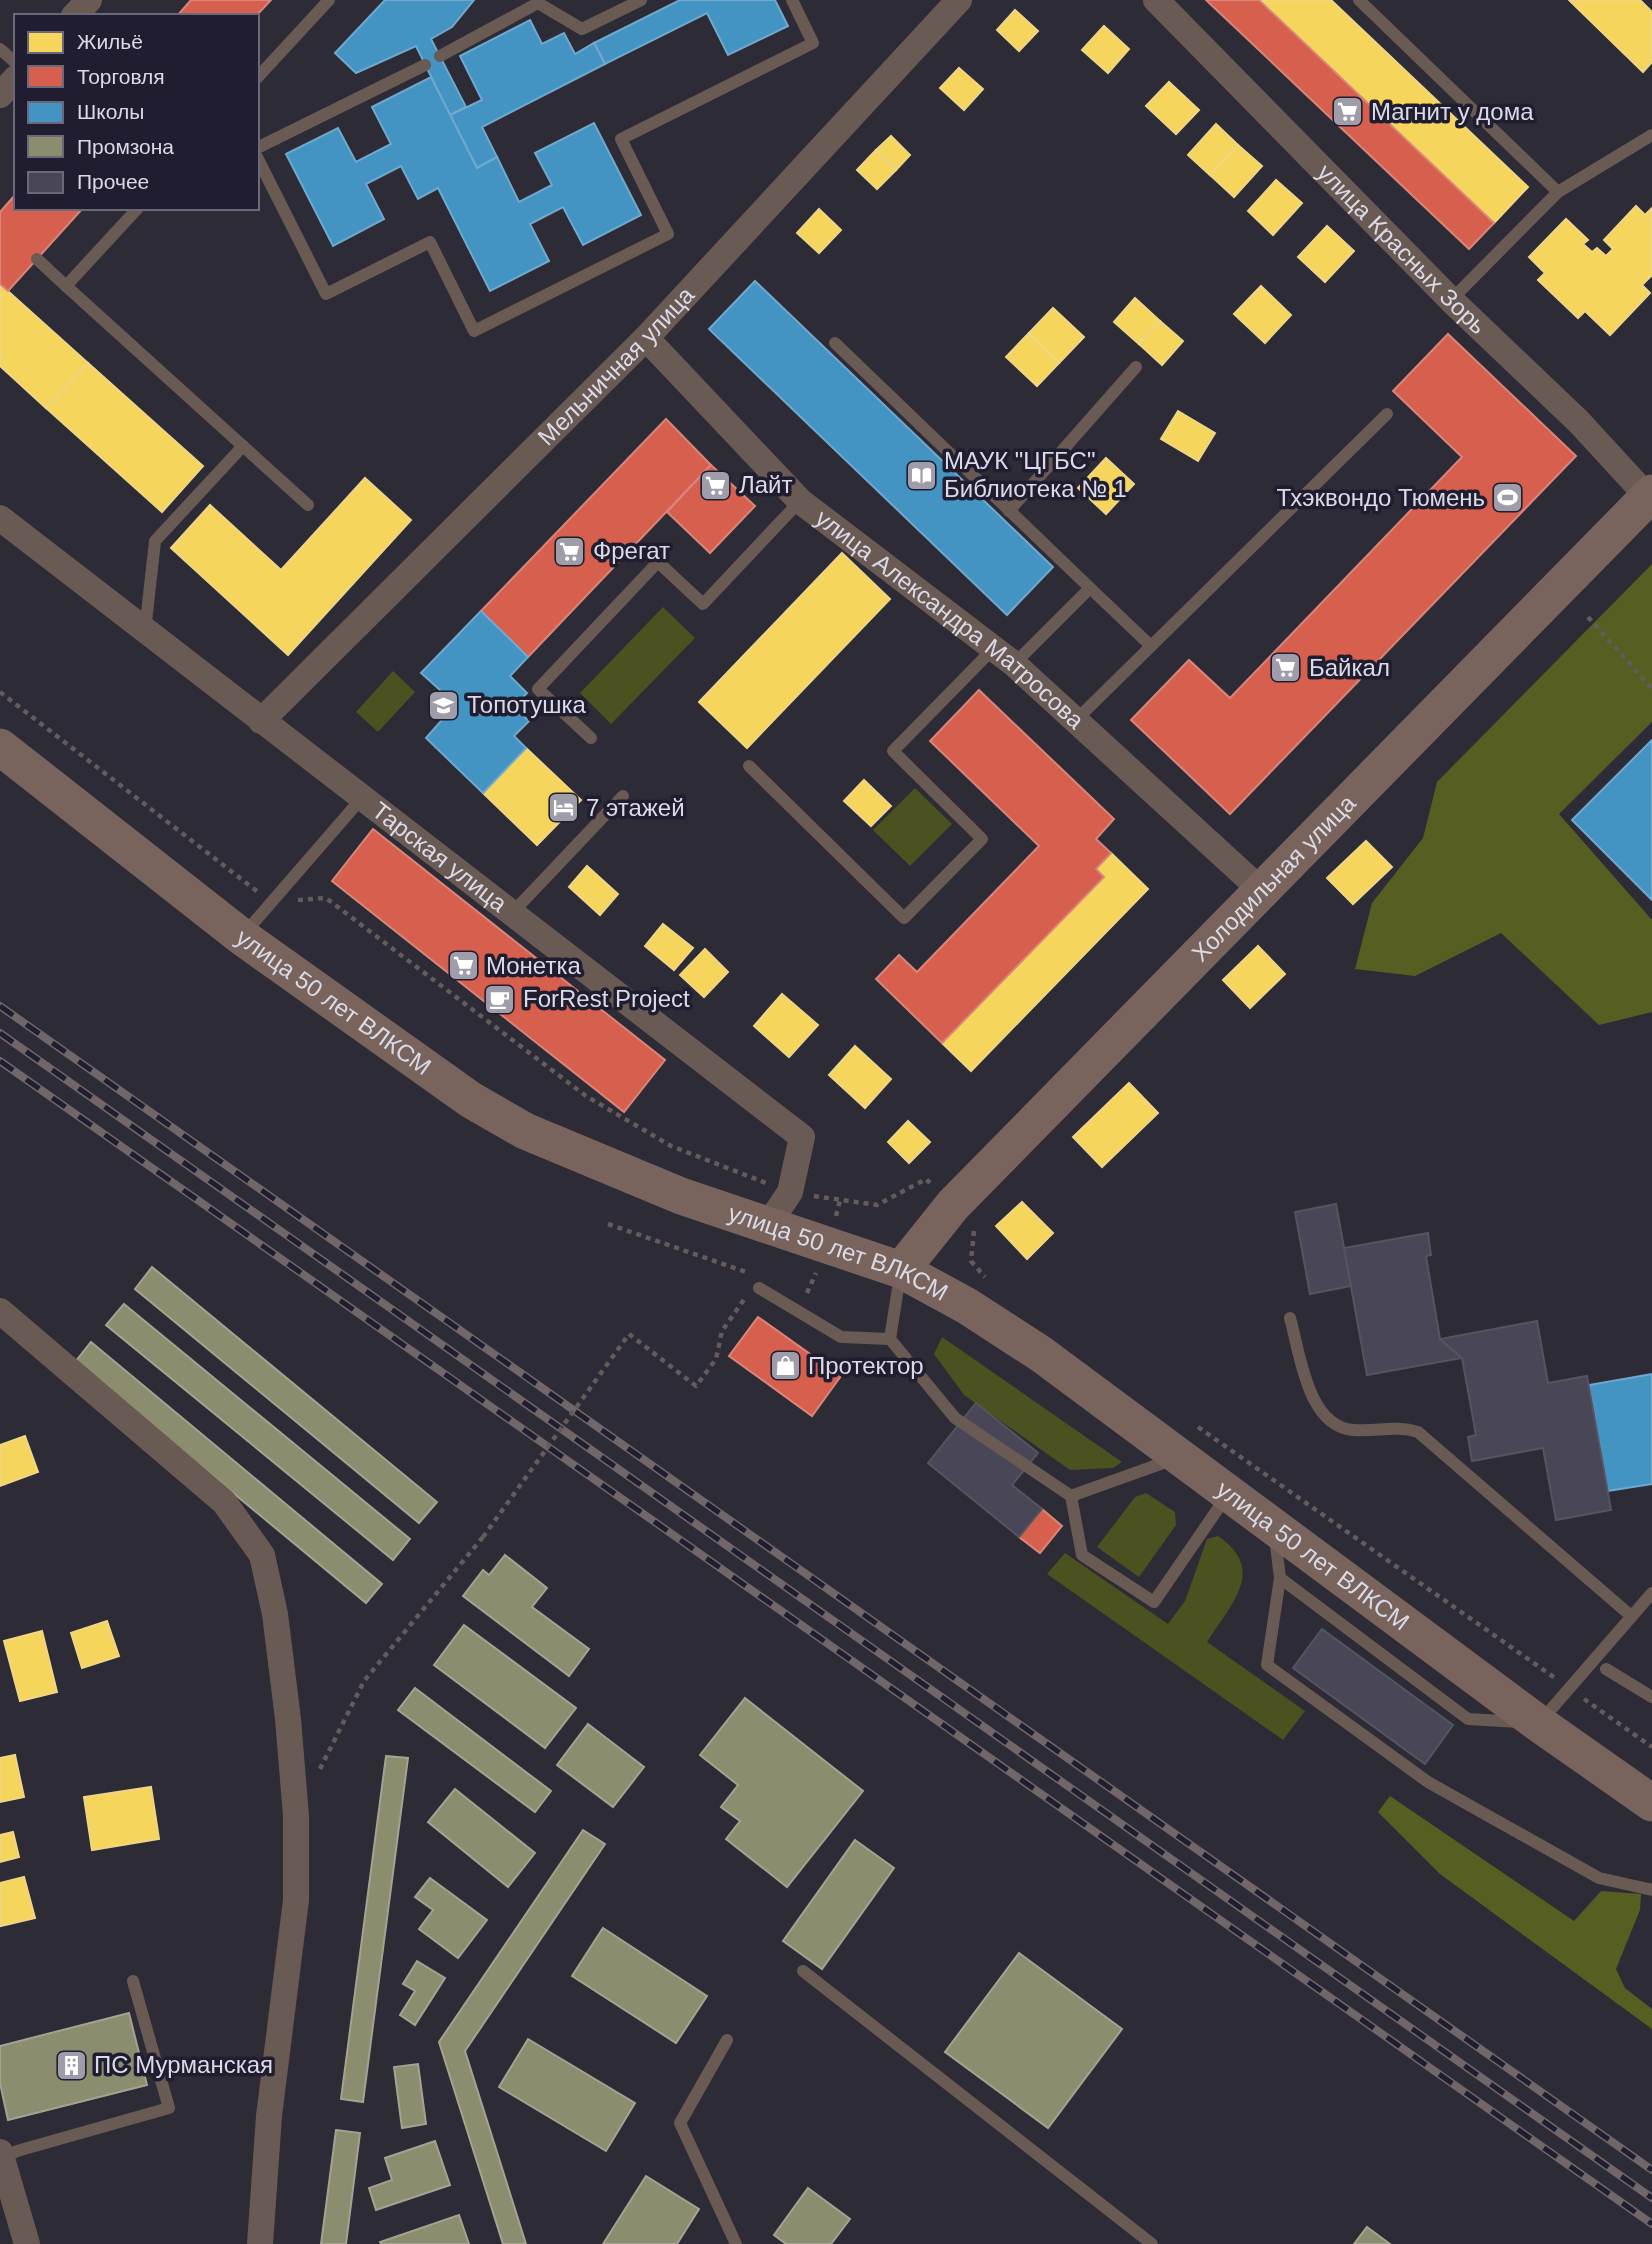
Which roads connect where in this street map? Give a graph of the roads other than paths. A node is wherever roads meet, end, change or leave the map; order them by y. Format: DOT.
graph roads {
  1 [pos="89,0"];
  2 [pos="329,0"];
  3 [pos="641,0"];
  4 [pos="792,0"];
  5 [pos="959,0"];
  6 [pos="1156,0"];
  7 [pos="1359,0"];
  8 [pos="538,1"];
  9 [pos="76,14"];
  10 [pos="0,49"];
  11 [pos="440,56"];
  12 [pos="14,61"];
  13 [pos="425,65"];
  14 [pos="259,76"];
  15 [pos="14,80"];
  16 [pos="0,95"];
  17 [pos="1652,135"];
  18 [pos="259,147"];
  19 [pos="259,161"];
  20 [pos="1558,192"];
  21 [pos="136,210"];
  22 [pos="37,259"];
  23 [pos="66,286"];
  24 [pos="1451,300"];
  25 [pos="646,338"];
  26 [pos="835,343"];
  27 [pos="1136,367"];
  28 [pos="1387,414"];
  29 [pos="243,446"];
  30 [pos="1650,495"];
  31 [pos="800,500"];
  32 [pos="308,505"];
  33 [pos="1009,511"];
  34 [pos="0,517"];
  35 [pos="1090,588"];
  36 [pos="145,632"];
  37 [pos="1151,646"];
  38 [pos="993,649"];
  39 [pos="1014,664"];
  40 [pos="1076,720"];
  41 [pos="261,722"];
  42 [pos="591,738"];
  43 [pos="0,747"];
  44 [pos="749,766"];
  45 [pos="623,796"];
  46 [pos="361,799"];
  47 [pos="1262,892"];
  48 [pos="511,914"];
  49 [pos="242,937"];
  50 [pos="768,1225"];
  51 [pos="901,1270"];
  52 [pos="754,1285"];
  53 [pos="0,1311"];
  54 [pos="1290,1318"];
  55 [pos="890,1339"];
  56 [pos="1180,1456"];
  57 [pos="1229,1492"];
  58 [pos="1070,1496"];
  59 [pos="1274,1526"];
  60 [pos="1280,1578"];
  61 [pos="1652,1593"];
  62 [pos="1630,1615"];
  63 [pos="1606,1669"];
  64 [pos="1652,1697"];
  65 [pos="1538,1723"];
  66 [pos="1652,1803"];
  67 [pos="1652,1890"];
  68 [pos="803,1971"];
  69 [pos="133,1981"];
  70 [pos="727,2040"];
  71 [pos="1,2157"];
  72 [pos="27,2244"];
  73 [pos="260,2244"];
  74 [pos="736,2244"];
  75 [pos="1152,2244"];
  1 -- 9 [label="street"];
  2 -- 14 [label="lane"];
  3 -- 8 [label="lane"];
  4 -- 19 [label="lane"];
  5 -- 25 [label="street, Мельничная улица"];
  6 -- 24 [label="street, улица Красных Зорь"];
  7 -- 20 [label="lane"];
  8 -- 11 [label="lane"];
  10 -- 12 [label="lane"];
  13 -- 18 [label="lane"];
  15 -- 16 [label="street"];
  17 -- 20 [label="lane"];
  20 -- 24 [label="lane"];
  21 -- 23 [label="lane"];
  22 -- 23 [label="lane"];
  23 -- 29 [label="lane"];
  24 -- 30 [label="street, улица Красных Зорь"];
  25 -- 31 [label="street, улица Александра Матросова"];
  25 -- 41 [label="street, Мельничная улица"];
  26 -- 33 [label="lane"];
  27 -- 33 [label="lane"];
  28 -- 37 [label="lane"];
  29 -- 32 [label="lane"];
  29 -- 36 [label="lane"];
  30 -- 47 [label="street, Холодильная улица"];
  31 -- 38 [label="street, улица Александра Матросова"];
  31 -- 42 [label="lane"];
  33 -- 35 [label="lane"];
  34 -- 36 [label="street, Тарская улица"];
  35 -- 37 [label="lane"];
  35 -- 39 [label="lane"];
  36 -- 41 [label="street, Тарская улица"];
  37 -- 40 [label="lane"];
  38 -- 39 [label="street, улица Александра Матросова"];
  38 -- 44 [label="lane"];
  39 -- 40 [label="street, улица Александра Матросова"];
  40 -- 47 [label="street, улица Александра Матросова"];
  41 -- 46 [label="street, Тарская улица"];
  43 -- 49 [label="street, улица 50 лет ВЛКСМ"];
  45 -- 48 [label="lane"];
  46 -- 48 [label="street, Тарская улица"];
  46 -- 49 [label="lane"];
  47 -- 51 [label="street, Холодильная улица"];
  48 -- 50 [label="street, Тарская улица"];
  49 -- 50 [label="street, улица 50 лет ВЛКСМ"];
  50 -- 51 [label="street, улица 50 лет ВЛКСМ"];
  51 -- 55 [label="lane"];
  51 -- 56 [label="street, улица 50 лет ВЛКСМ"];
  52 -- 55 [label="lane"];
  53 -- 73 [label="street"];
  54 -- 62 [label="lane"];
  55 -- 58 [label="lane"];
  56 -- 57 [label="street, улица 50 лет ВЛКСМ"];
  56 -- 58 [label="lane"];
  57 -- 58 [label="lane"];
  57 -- 59 [label="street, улица 50 лет ВЛКСМ"];
  59 -- 60 [label="lane"];
  59 -- 65 [label="street, улица 50 лет ВЛКСМ"];
  60 -- 65 [label="lane"];
  60 -- 67 [label="lane"];
  61 -- 62 [label="lane"];
  62 -- 65 [label="lane"];
  63 -- 64 [label="lane"];
  65 -- 66 [label="street, улица 50 лет ВЛКСМ"];
  68 -- 75 [label="lane"];
  69 -- 71 [label="lane"];
  70 -- 74 [label="lane"];
  71 -- 72 [label="street"];
}
